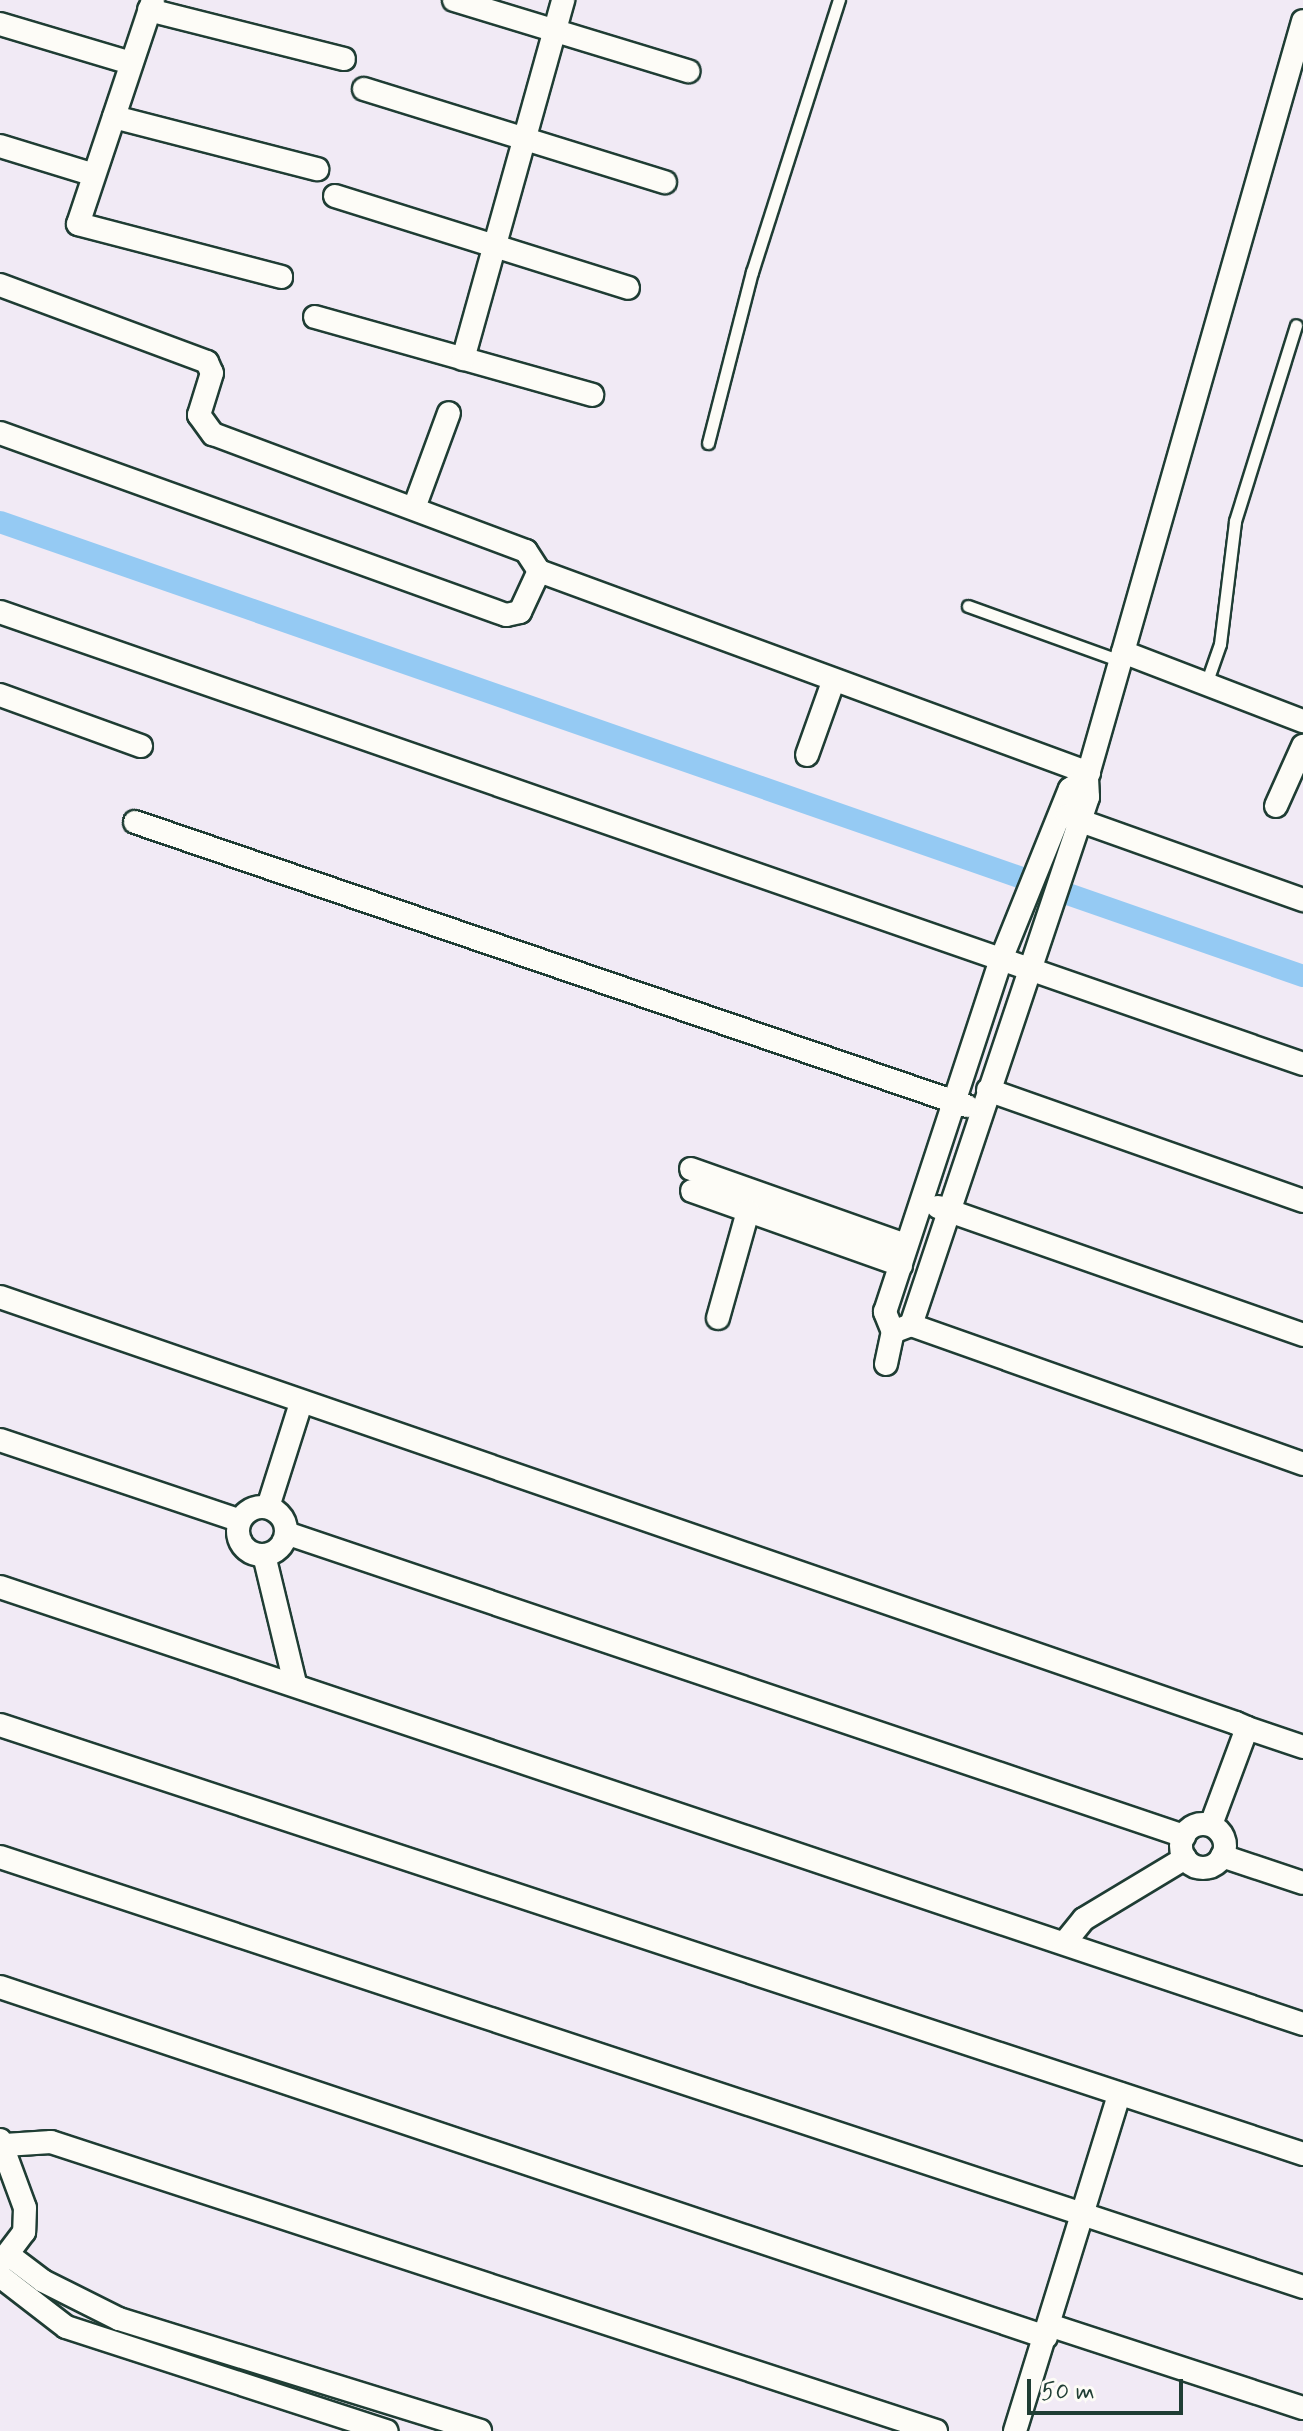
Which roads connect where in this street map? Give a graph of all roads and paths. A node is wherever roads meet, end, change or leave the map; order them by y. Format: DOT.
graph roads {
  1 [pos="454,0"];
  2 [pos="563,0"];
  3 [pos="839,0"];
  4 [pos="151,5"];
  5 [pos="1303,21"];
  6 [pos="0,24"];
  7 [pos="554,30"];
  8 [pos="344,59"];
  9 [pos="131,63"];
  10 [pos="688,71"];
  11 [pos="364,89"];
  12 [pos="114,117"];
  13 [pos="524,138"];
  14 [pos="0,146"];
  15 [pos="317,169"];
  16 [pos="94,175"];
  17 [pos="665,182"];
  18 [pos="335,196"];
  19 [pos="494,246"];
  20 [pos="281,277"];
  21 [pos="0,285"];
  22 [pos="628,288"];
  23 [pos="315,317"];
  24 [pos="1296,325"];
  25 [pos="463,359"];
  26 [pos="592,395"];
  27 [pos="449,413"];
  28 [pos="0,433"];
  29 [pos="708,443"];
  30 [pos="414,508"];
  31 [pos="539,571"];
  32 [pos="968,606"];
  33 [pos="0,612"];
  34 [pos="1122,657"];
  35 [pos="833,682"];
  36 [pos="1206,684"];
  37 [pos="1,699"];
  38 [pos="1303,721"];
  39 [pos="141,746"];
  40 [pos="1303,746"];
  41 [pos="807,755"];
  42 [pos="1088,775"];
  43 [pos="1276,806"];
  44 [pos="1070,817"];
  45 [pos="135,822"];
  46 [pos="1060,843"];
  47 [pos="1303,900"];
  48 [pos="1002,957"];
  49 [pos="1027,968"];
  50 [pos="1303,1064"];
  51 [pos="985,1100"];
  52 [pos="954,1102"];
  53 [pos="922,1201"];
  54 [pos="1303,1201"];
  55 [pos="949,1210"];
  56 [pos="748,1211"];
  57 [pos="904,1255"];
  58 [pos="0,1297"];
  59 [pos="718,1318"];
  60 [pos="902,1328"];
  61 [pos="1303,1335"];
  62 [pos="886,1364"];
  63 [pos="301,1403"];
  64 [pos="0,1440"];
  65 [pos="1303,1464"];
  66 [pos="268,1507"];
  67 [pos="240,1521"];
  68 [pos="286,1533"];
  69 [pos="264,1555"];
  70 [pos="0,1587"];
  71 [pos="295,1683"];
  72 [pos="0,1725"];
  73 [pos="1247,1728"];
  74 [pos="1303,1747"];
  75 [pos="1211,1825"];
  76 [pos="1184,1847"];
  77 [pos="1222,1856"];
  78 [pos="0,1857"];
  79 [pos="1303,1883"];
  80 [pos="1066,1941"];
  81 [pos="0,1987"];
  82 [pos="1303,2024"];
  83 [pos="1119,2094"];
  84 [pos="2,2142"];
  85 [pos="1303,2154"];
  86 [pos="1084,2218"];
  87 [pos="3,2265"];
  88 [pos="1303,2287"];
  89 [pos="1048,2331"];
  90 [pos="1303,2408"];
  91 [pos="438,2425"];
  92 [pos="387,2431"];
  93 [pos="480,2431"];
  94 [pos="936,2431"];
  95 [pos="1015,2431"];
  1 -- 7 [label="street"];
  2 -- 7 [label="street"];
  3 -- 29 [label="lane"];
  4 -- 8 [label="street"];
  4 -- 9 [label="street"];
  5 -- 34 [label="street"];
  6 -- 9 [label="street"];
  7 -- 10 [label="street"];
  7 -- 13 [label="street"];
  9 -- 12 [label="street"];
  11 -- 13 [label="street"];
  12 -- 15 [label="street"];
  12 -- 16 [label="street"];
  13 -- 17 [label="street"];
  13 -- 19 [label="street"];
  14 -- 16 [label="street"];
  16 -- 20 [label="street"];
  18 -- 19 [label="street"];
  19 -- 22 [label="street"];
  19 -- 25 [label="street"];
  21 -- 30 [label="street"];
  23 -- 25 [label="street"];
  24 -- 36 [label="lane"];
  25 -- 26 [label="street"];
  27 -- 30 [label="street"];
  28 -- 31 [label="street"];
  30 -- 31 [label="street"];
  31 -- 35 [label="street"];
  32 -- 34 [label="lane"];
  33 -- 48 [label="street"];
  34 -- 36 [label="street"];
  34 -- 42 [label="street"];
  35 -- 41 [label="street"];
  35 -- 42 [label="street"];
  36 -- 38 [label="street"];
  37 -- 39 [label="street"];
  40 -- 43 [label="street"];
  42 -- 44 [label="street"];
  44 -- 46 [label="street"];
  44 -- 47 [label="street"];
  45 -- 52 [label="street"];
  46 -- 48 [label="street"];
  46 -- 49 [label="street"];
  48 -- 49 [label="street"];
  48 -- 52 [label="street"];
  49 -- 50 [label="street"];
  49 -- 51 [label="street"];
  51 -- 52 [label="street"];
  51 -- 54 [label="street"];
  51 -- 55 [label="street"];
  52 -- 53 [label="street"];
  53 -- 55 [label="street"];
  53 -- 57 [label="street"];
  55 -- 60 [label="street"];
  55 -- 61 [label="street"];
  56 -- 57 [label="street"];
  56 -- 57 [label="street"];
  56 -- 59 [label="street"];
  57 -- 60 [label="street"];
  58 -- 63 [label="street"];
  60 -- 62 [label="street"];
  60 -- 65 [label="street"];
  63 -- 66 [label="street"];
  63 -- 73 [label="street"];
  64 -- 67 [label="street"];
  66 -- 67 [label="street"];
  66 -- 68 [label="street"];
  67 -- 69 [label="street"];
  68 -- 69 [label="street"];
  68 -- 76 [label="street"];
  69 -- 71 [label="street"];
  70 -- 71 [label="street"];
  71 -- 80 [label="street"];
  72 -- 83 [label="street"];
  73 -- 74 [label="street"];
  73 -- 75 [label="street"];
  75 -- 76 [label="street"];
  75 -- 77 [label="street"];
  76 -- 77 [label="street"];
  76 -- 80 [label="street"];
  77 -- 79 [label="street"];
  78 -- 86 [label="street"];
  80 -- 82 [label="street"];
  81 -- 89 [label="street"];
  83 -- 85 [label="street"];
  83 -- 86 [label="street"];
  84 -- 87 [label="street"];
  84 -- 94 [label="street"];
  86 -- 88 [label="street"];
  86 -- 89 [label="street"];
  87 -- 91 [label="street"];
  87 -- 92 [label="street"];
  89 -- 90 [label="street"];
  89 -- 95 [label="street"];
  91 -- 93 [label="street"];
}
